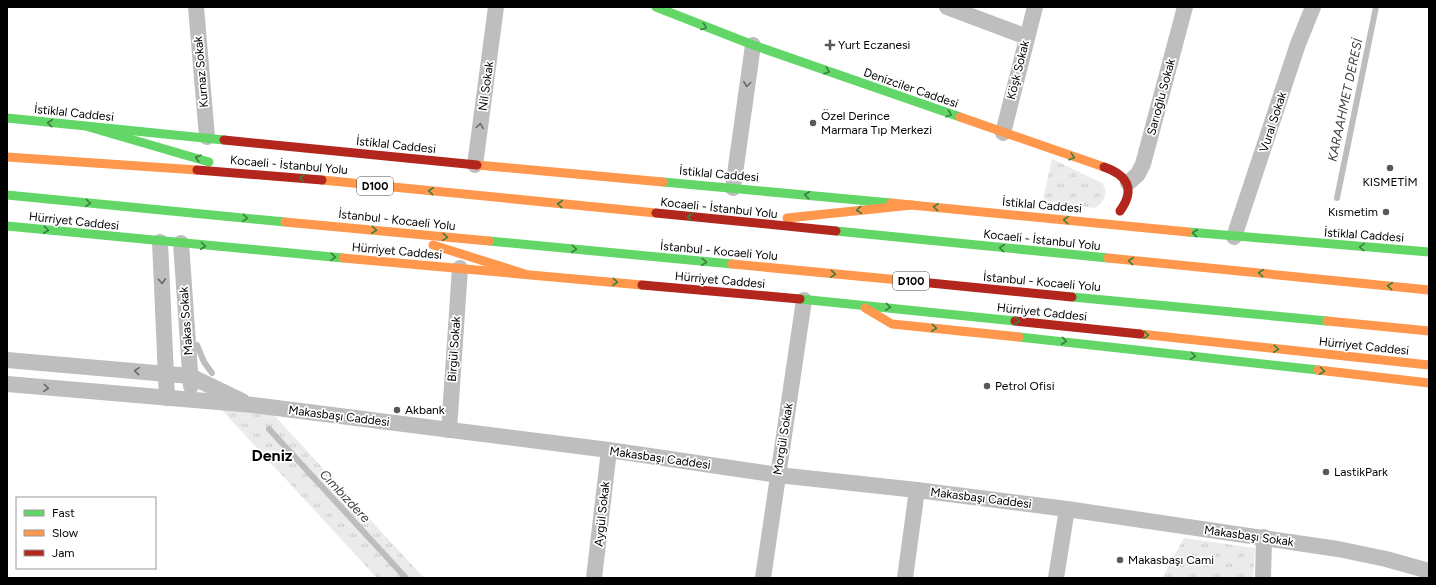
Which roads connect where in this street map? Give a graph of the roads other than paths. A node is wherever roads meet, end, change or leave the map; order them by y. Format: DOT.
graph roads {
  1 [pos="196,7"];
  2 [pos="496,7"];
  3 [pos="656,7"];
  4 [pos="947,7"];
  5 [pos="1035,7"];
  6 [pos="1185,7"];
  7 [pos="1312,7"];
  8 [pos="1026,37"];
  9 [pos="753,45"];
  10 [pos="7,118"];
  11 [pos="88,127"];
  12 [pos="1003,133"];
  13 [pos="207,138"];
  14 [pos="7,157"];
  15 [pos="475,165"];
  16 [pos="249,173"];
  17 [pos="1128,183"];
  18 [pos="733,188"];
  19 [pos="7,194"];
  20 [pos="912,205"];
  21 [pos="1095,222"];
  22 [pos="742,223"];
  23 [pos="7,226"];
  24 [pos="392,232"];
  25 [pos="1234,237"];
  26 [pos="160,242"];
  27 [pos="180,244"];
  28 [pos="1428,252"];
  29 [pos="460,268"];
  30 [pos="525,274"];
  31 [pos="1429,290"];
  32 [pos="804,300"];
  33 [pos="859,304"];
  34 [pos="1429,331"];
  35 [pos="7,360"];
  36 [pos="1429,366"];
  37 [pos="166,374"];
  38 [pos="190,376"];
  39 [pos="1429,383"];
  40 [pos="7,384"];
  41 [pos="167,398"];
  42 [pos="193,399"];
  43 [pos="253,405"];
  44 [pos="449,430"];
  45 [pos="609,450"];
  46 [pos="778,475"];
  47 [pos="917,490"];
  48 [pos="1067,509"];
  49 [pos="1264,538"];
  50 [pos="1429,571"];
  51 [pos="594,578"];
  52 [pos="763,578"];
  53 [pos="905,578"];
  54 [pos="1056,578"];
  55 [pos="1264,578"];
  1 -- 13 [label="street, Kurnaz Sokak"];
  15 -- 2 [label="street, Nil Sokak, one-way"];
  3 -- 9 [label="main road, Denizciler Caddesi, one-way"];
  4 -- 8 [label="street"];
  5 -- 8 [label="street, Köşk Sokak"];
  6 -- 17 [label="street, Sarıoğlu Sokak"];
  7 -- 25 [label="street, Vural Sokak"];
  8 -- 12 [label="street, Köşk Sokak"];
  9 -- 12 [label="main road, Denizciler Caddesi, one-way"];
  9 -- 18 [label="street, one-way"];
  11 -- 10 [label="main road, İstiklal Caddesi, one-way"];
  11 -- 13 [label="main road, İstiklal Caddesi"];
  16 -- 11 [label="main road, one-way"];
  12 -- 17 [label="main road, Denizciler Caddesi, one-way"];
  13 -- 15 [label="main road, İstiklal Caddesi"];
  14 -- 16 [label="main road, Kocaeli - İstanbul Yolu / D100"];
  15 -- 18 [label="main road, İstiklal Caddesi"];
  22 -- 16 [label="main road, Kocaeli - İstanbul Yolu / D100, one-way"];
  17 -- 21 [label="main road"];
  20 -- 18 [label="main road, İstiklal Caddesi, one-way"];
  19 -- 24 [label="main road, İstanbul - Kocaeli Yolu / D100, one-way"];
  21 -- 20 [label="main road, İstiklal Caddesi, one-way"];
  20 -- 22 [label="main road, one-way"];
  25 -- 21 [label="main road, İstiklal Caddesi, one-way"];
  31 -- 22 [label="main road, Kocaeli - İstanbul Yolu / D100, one-way"];
  23 -- 26 [label="main road, Hürriyet Caddesi, one-way"];
  24 -- 30 [label="main road"];
  24 -- 34 [label="main road, İstanbul - Kocaeli Yolu / D100, one-way"];
  28 -- 25 [label="main road, İstiklal Caddesi, one-way"];
  26 -- 27 [label="main road, Hürriyet Caddesi"];
  26 -- 37 [label="street, Makas Sokak, one-way"];
  27 -- 29 [label="main road, Hürriyet Caddesi, one-way"];
  27 -- 38 [label="street, Makas Sokak"];
  29 -- 30 [label="main road, Hürriyet Caddesi"];
  29 -- 44 [label="street, Birgül Sokak"];
  30 -- 32 [label="main road, Hürriyet Caddesi, one-way"];
  32 -- 33 [label="main road, Hürriyet Caddesi"];
  32 -- 46 [label="street, Morgül Sokak"];
  33 -- 36 [label="main road, Hürriyet Caddesi, one-way"];
  33 -- 39 [label="main road, one-way"];
  37 -- 35 [label="street, Makasbaşı Caddesi, one-way"];
  37 -- 38 [label="street, Makasbaşı Caddesi"];
  37 -- 41 [label="street, Makas Sokak"];
  38 -- 42 [label="street, Makas Sokak"];
  38 -- 43 [label="street, Makasbaşı Caddesi"];
  40 -- 41 [label="street, Makasbaşı Caddesi, one-way"];
  41 -- 42 [label="street, Makasbaşı Caddesi"];
  42 -- 43 [label="street, Makasbaşı Caddesi"];
  43 -- 44 [label="street, Makasbaşı Caddesi"];
  44 -- 45 [label="street, Makasbaşı Caddesi"];
  45 -- 46 [label="street, Makasbaşı Caddesi"];
  45 -- 51 [label="street, Aygül Sokak"];
  46 -- 47 [label="street, Makasbaşı Caddesi"];
  46 -- 52 [label="street, Morgül Sokak"];
  47 -- 48 [label="street, Makasbaşı Caddesi"];
  47 -- 53 [label="street"];
  48 -- 49 [label="street, Makasbaşı Sokak"];
  48 -- 54 [label="street"];
  49 -- 50 [label="street, Makasbaşı Sokak"];
  49 -- 55 [label="street"];
}
